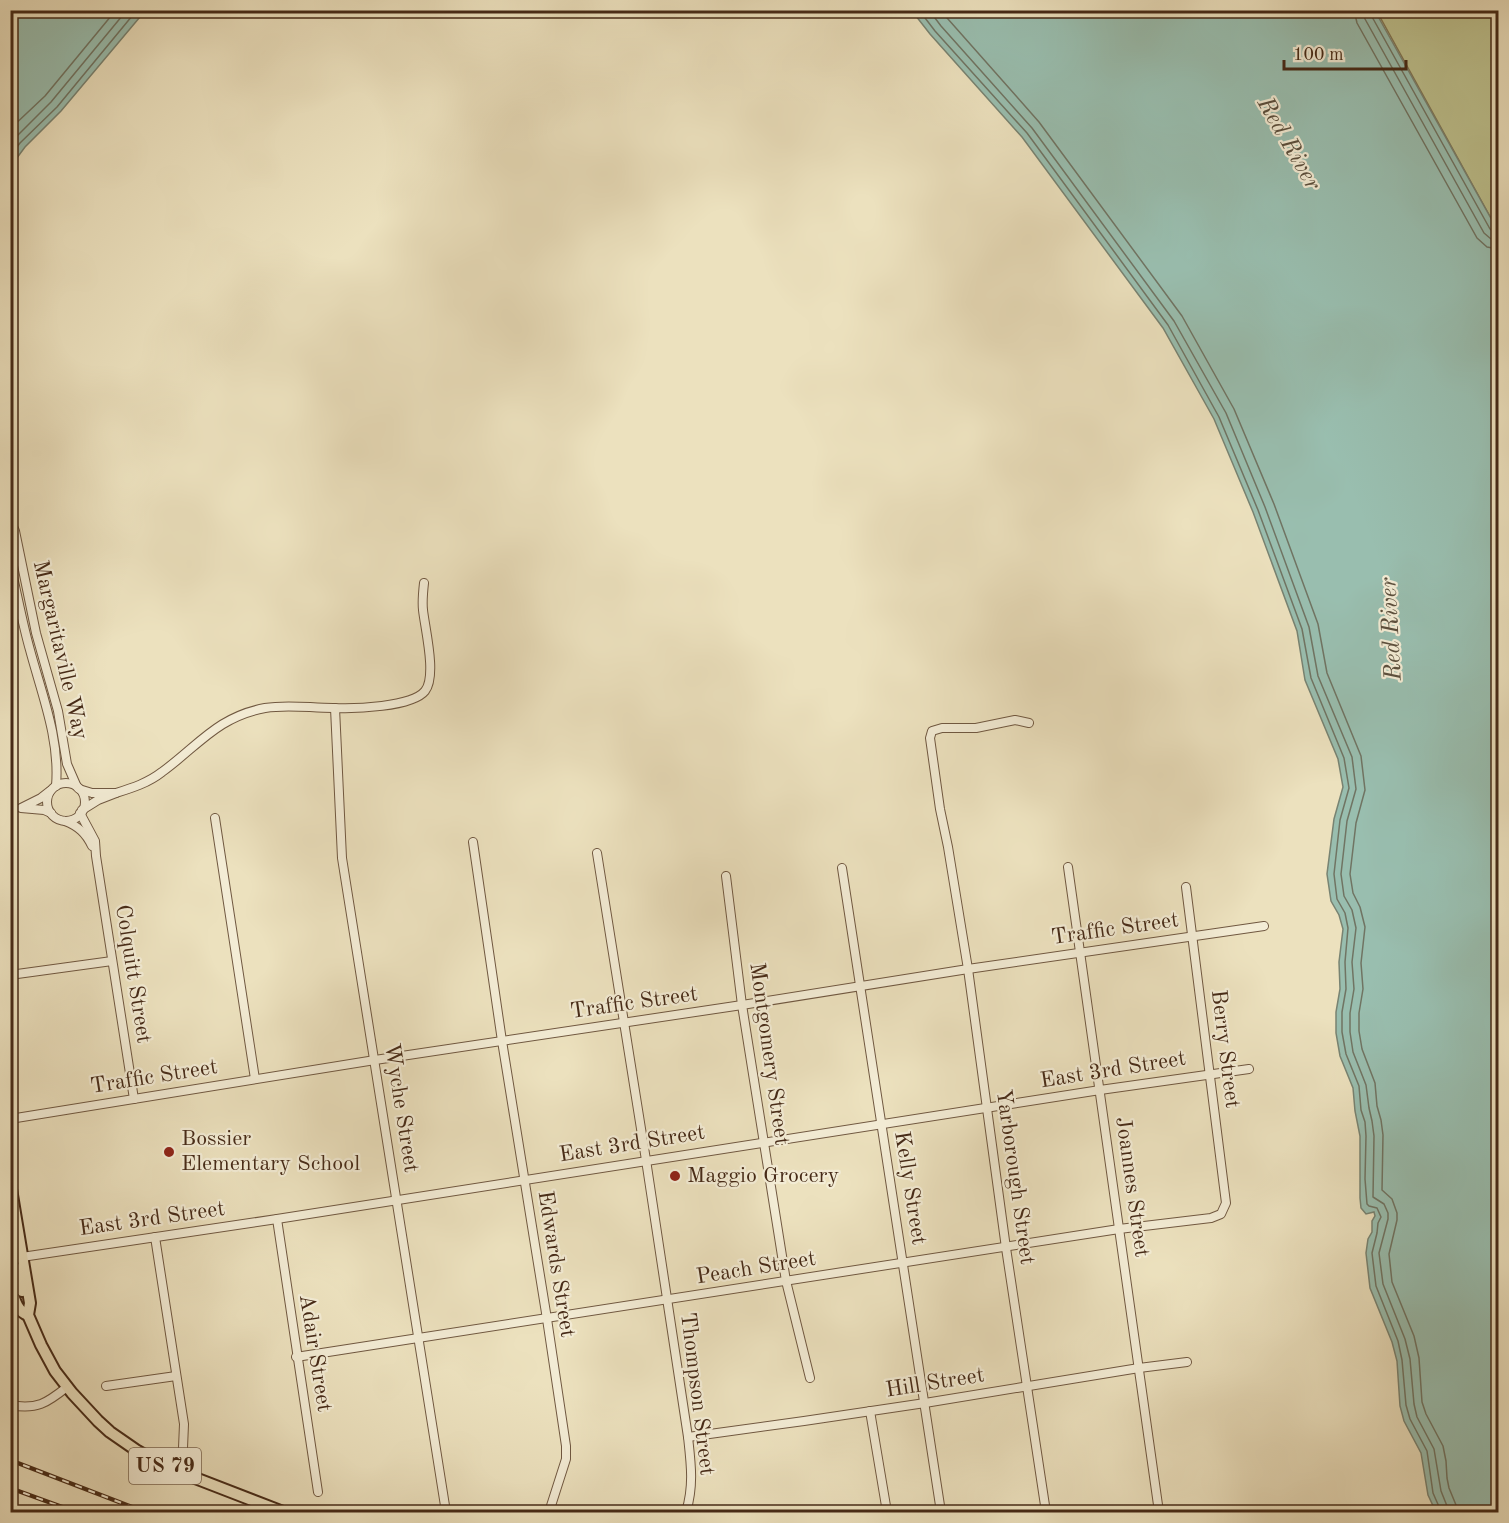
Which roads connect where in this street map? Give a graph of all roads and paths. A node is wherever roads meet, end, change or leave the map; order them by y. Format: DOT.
graph roads {
  1 [pos="10,520"];
  2 [pos="10,564"];
  3 [pos="424,583"];
  4 [pos="335,708"];
  5 [pos="1029,723"];
  6 [pos="54,788"];
  7 [pos="78,788"];
  8 [pos="116,793"];
  9 [pos="21,808"];
  10 [pos="10,811"];
  11 [pos="81,812"];
  12 [pos="51,813"];
  13 [pos="215,818"];
  14 [pos="65,821"];
  15 [pos="474,842"];
  16 [pos="597,854"];
  17 [pos="96,856"];
  18 [pos="1068,867"];
  19 [pos="842,868"];
  20 [pos="726,876"];
  21 [pos="1186,887"];
  22 [pos="1264,926"];
  23 [pos="1193,936"];
  24 [pos="1080,952"];
  25 [pos="112,961"];
  26 [pos="968,969"];
  27 [pos="10,975"];
  28 [pos="860,986"];
  29 [pos="742,1005"];
  30 [pos="623,1022"];
  31 [pos="502,1041"];
  32 [pos="375,1060"];
  33 [pos="1249,1069"];
  34 [pos="1210,1074"];
  35 [pos="255,1079"];
  36 [pos="1100,1090"];
  37 [pos="134,1099"];
  38 [pos="987,1108"];
  39 [pos="10,1119"];
  40 [pos="882,1123"];
  41 [pos="763,1142"];
  42 [pos="646,1160"];
  43 [pos="524,1180"];
  44 [pos="10,1183"];
  45 [pos="397,1199"];
  46 [pos="1221,1214"];
  47 [pos="277,1219"];
  48 [pos="1119,1229"];
  49 [pos="155,1237"];
  50 [pos="10,1241"];
  51 [pos="1006,1248"];
  52 [pos="22,1257"];
  53 [pos="903,1263"];
  54 [pos="10,1265"];
  55 [pos="786,1281"];
  56 [pos="10,1286"];
  57 [pos="29,1297"];
  58 [pos="667,1299"];
  59 [pos="28,1315"];
  60 [pos="547,1319"];
  61 [pos="418,1338"];
  62 [pos="297,1357"];
  63 [pos="1187,1362"];
  64 [pos="1139,1368"];
  65 [pos="176,1376"];
  66 [pos="810,1378"];
  67 [pos="106,1386"];
  68 [pos="67,1387"];
  69 [pos="1027,1387"];
  70 [pos="925,1403"];
  71 [pos="10,1405"];
  72 [pos="870,1411"];
  73 [pos="688,1437"];
  74 [pos="177,1471"];
  75 [pos="318,1492"];
  76 [pos="283,1512"];
  77 [pos="446,1512"];
  78 [pos="549,1512"];
  79 [pos="686,1512"];
  80 [pos="887,1512"];
  81 [pos="941,1512"];
  82 [pos="1046,1512"];
  83 [pos="1159,1512"];
  1 -- 7 [label="street, Margaritaville Way"];
  2 -- 6 [label="street, Margaritaville Way"];
  3 -- 4 [label="street"];
  4 -- 8 [label="street"];
  4 -- 32 [label="street, Wyche Street"];
  5 -- 26 [label="street, Yarborough Street"];
  6 -- 7 [label="street"];
  6 -- 9 [label="street"];
  6 -- 12 [label="street"];
  7 -- 8 [label="street"];
  7 -- 11 [label="street"];
  8 -- 11 [label="street"];
  9 -- 10 [label="street"];
  9 -- 12 [label="street"];
  11 -- 14 [label="street"];
  11 -- 17 [label="street, Colquitt Street"];
  12 -- 14 [label="street"];
  13 -- 35 [label="street"];
  14 -- 17 [label="street, Colquitt Street"];
  15 -- 31 [label="street, Edwards Street"];
  16 -- 30 [label="street, Thompson Street"];
  17 -- 25 [label="street, Colquitt Street"];
  18 -- 24 [label="street, Joannes Street"];
  19 -- 28 [label="street, Kelly Street"];
  20 -- 29 [label="street, Montgomery Street"];
  21 -- 23 [label="street, Berry Street"];
  22 -- 23 [label="street, Traffic Street"];
  23 -- 24 [label="street, Traffic Street"];
  23 -- 34 [label="street, Berry Street"];
  24 -- 26 [label="street, Traffic Street"];
  24 -- 36 [label="street, Joannes Street"];
  25 -- 27 [label="street"];
  25 -- 37 [label="street, Colquitt Street"];
  26 -- 28 [label="street, Traffic Street"];
  26 -- 38 [label="street, Yarborough Street"];
  28 -- 29 [label="street, Traffic Street"];
  28 -- 40 [label="street, Kelly Street"];
  29 -- 30 [label="street, Traffic Street"];
  29 -- 41 [label="street, Montgomery Street"];
  30 -- 31 [label="street, Traffic Street"];
  30 -- 42 [label="street, Thompson Street"];
  31 -- 32 [label="street, Traffic Street"];
  31 -- 43 [label="street, Edwards Street"];
  32 -- 35 [label="street, Traffic Street"];
  32 -- 45 [label="street, Wyche Street"];
  33 -- 34 [label="street, East 3rd Street"];
  34 -- 36 [label="street, East 3rd Street"];
  34 -- 46 [label="street, Berry Street"];
  35 -- 37 [label="street, Traffic Street"];
  36 -- 38 [label="street, East 3rd Street"];
  36 -- 48 [label="street, Joannes Street"];
  37 -- 39 [label="street, Traffic Street"];
  38 -- 40 [label="street, East 3rd Street"];
  38 -- 51 [label="street, Yarborough Street"];
  40 -- 41 [label="street, East 3rd Street"];
  40 -- 53 [label="street, Kelly Street"];
  41 -- 42 [label="street, East 3rd Street"];
  41 -- 55 [label="street, Montgomery Street"];
  42 -- 43 [label="street, East 3rd Street"];
  42 -- 58 [label="street, Thompson Street"];
  43 -- 45 [label="street, East 3rd Street"];
  43 -- 60 [label="street, Edwards Street"];
  44 -- 52 [label="main road, US 79"];
  45 -- 47 [label="street, East 3rd Street"];
  45 -- 61 [label="street, Wyche Street"];
  46 -- 48 [label="street, Peach Street"];
  47 -- 49 [label="street, East 3rd Street"];
  47 -- 62 [label="street, Adair Street"];
  48 -- 51 [label="street, Peach Street"];
  48 -- 64 [label="street, Joannes Street"];
  49 -- 52 [label="street, East 3rd Street"];
  49 -- 65 [label="street"];
  50 -- 52 [label="main road"];
  51 -- 53 [label="street, Peach Street"];
  51 -- 69 [label="street, Yarborough Street"];
  52 -- 57 [label="main road, US 79"];
  53 -- 55 [label="street, Peach Street"];
  53 -- 70 [label="street, Kelly Street"];
  54 -- 57 [label="main road"];
  55 -- 58 [label="street, Peach Street"];
  55 -- 66 [label="street, Montgomery Street"];
  56 -- 59 [label="main road"];
  57 -- 59 [label="main road, US 79"];
  58 -- 60 [label="street, Peach Street"];
  58 -- 73 [label="street, Thompson Street"];
  59 -- 68 [label="main road, US 79"];
  60 -- 61 [label="street, Peach Street"];
  60 -- 78 [label="street, Edwards Street"];
  61 -- 62 [label="street, Peach Street"];
  61 -- 77 [label="street, Wyche Street"];
  62 -- 75 [label="street, Adair Street"];
  63 -- 64 [label="street, Hill Street"];
  64 -- 69 [label="street, Hill Street"];
  64 -- 83 [label="street, Joannes Street"];
  65 -- 67 [label="street"];
  65 -- 74 [label="street"];
  68 -- 71 [label="street"];
  68 -- 74 [label="main road, US 79"];
  69 -- 70 [label="street, Hill Street"];
  69 -- 82 [label="street, Yarborough Street"];
  70 -- 72 [label="street, Hill Street"];
  70 -- 81 [label="street, Kelly Street"];
  72 -- 73 [label="street, Hill Street"];
  72 -- 80 [label="street"];
  73 -- 79 [label="street, Thompson Street"];
  74 -- 76 [label="main road, US 79"];
}
